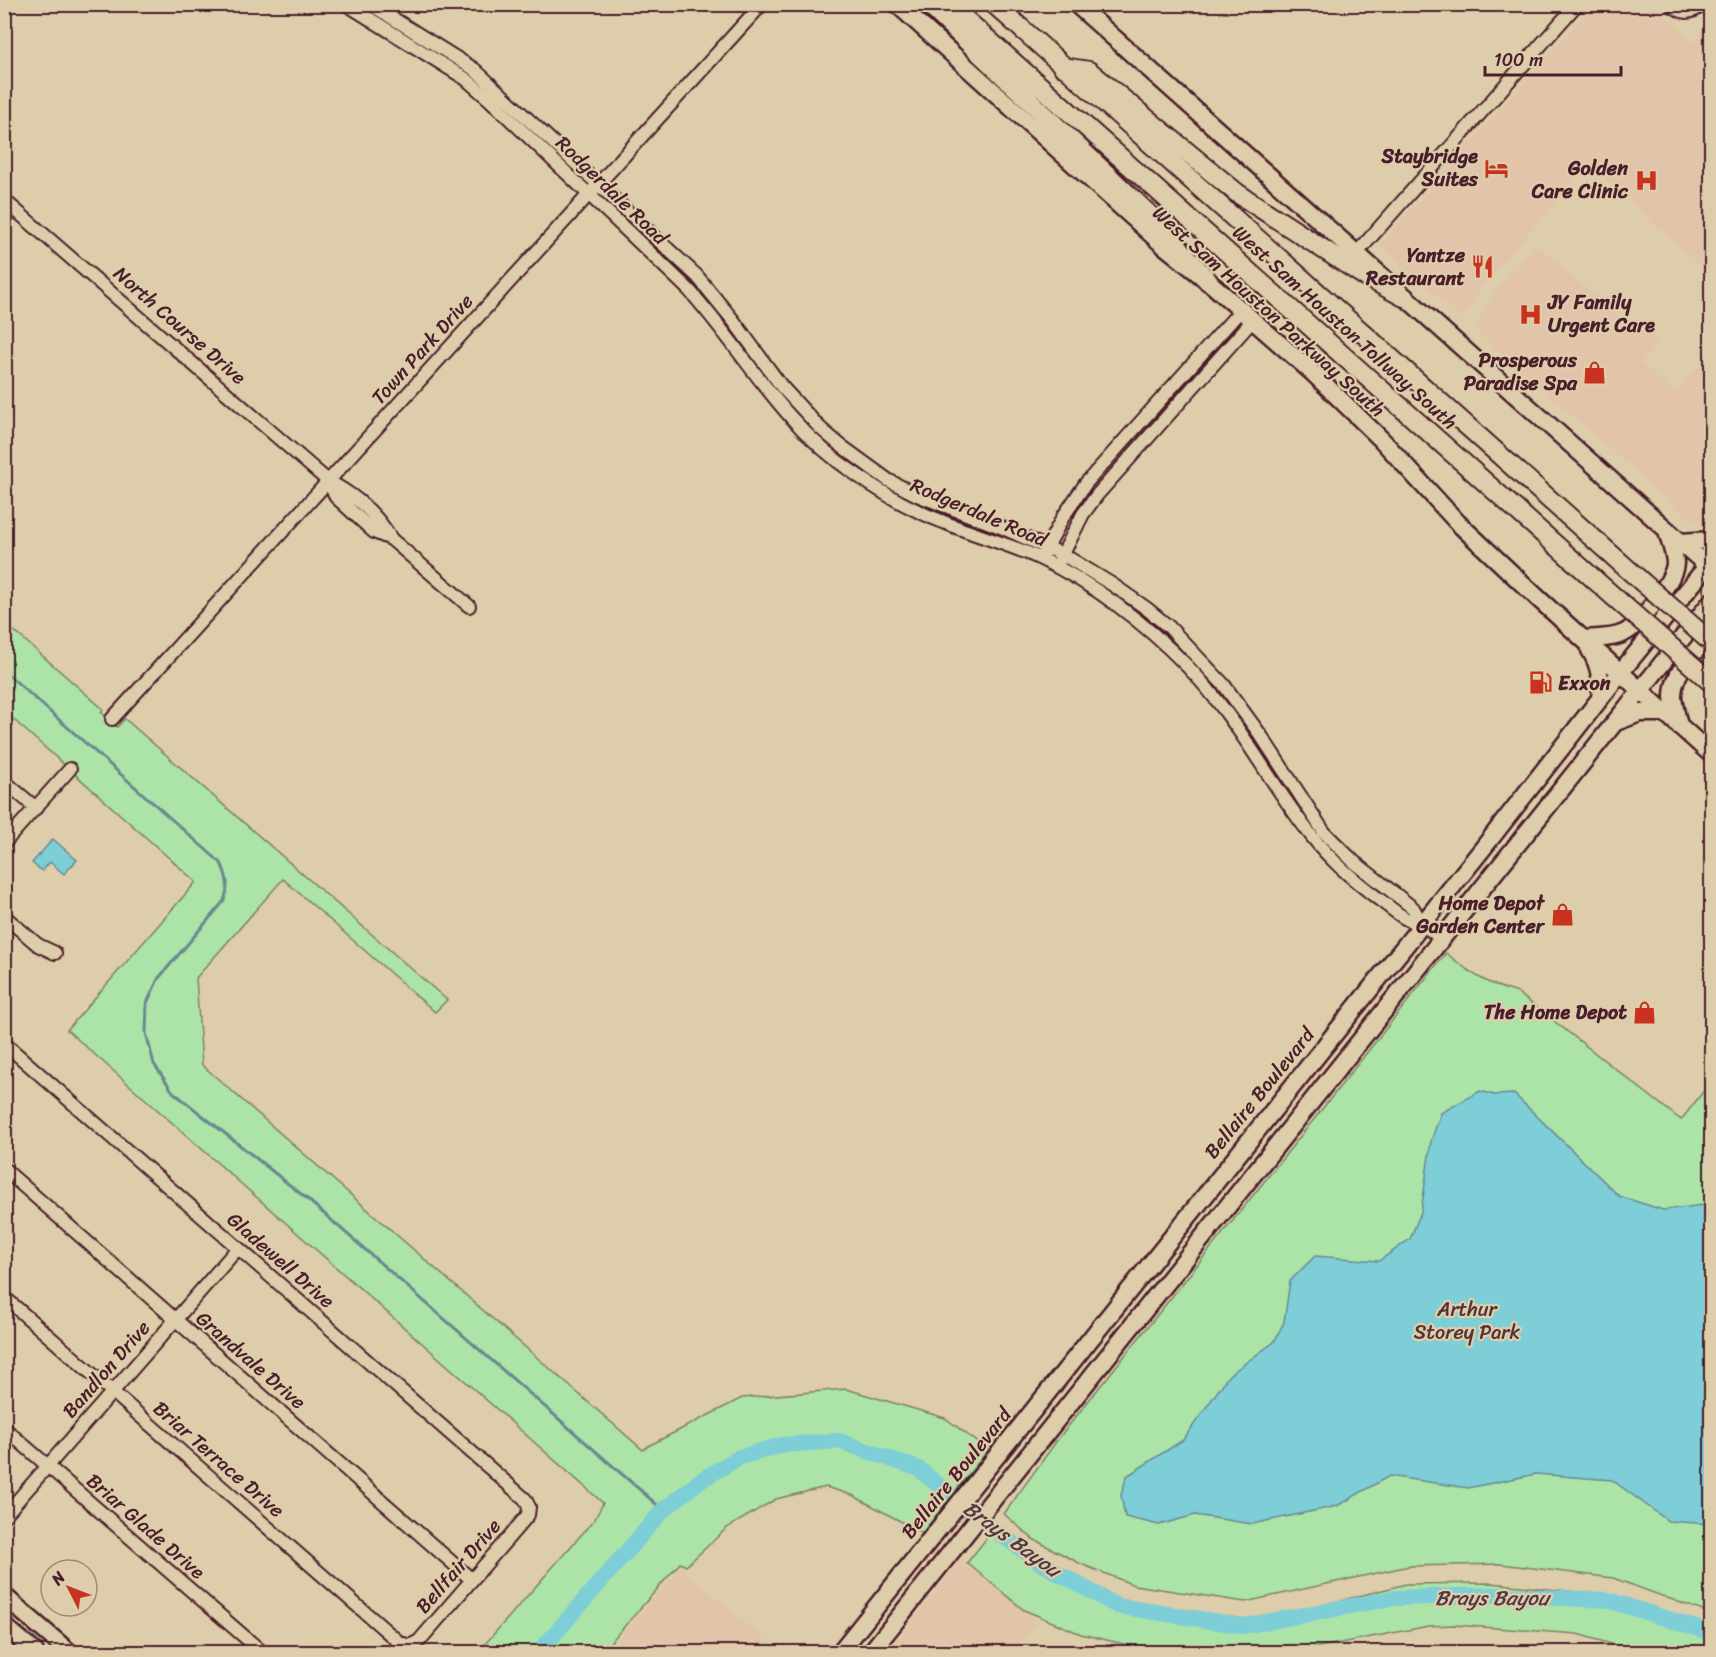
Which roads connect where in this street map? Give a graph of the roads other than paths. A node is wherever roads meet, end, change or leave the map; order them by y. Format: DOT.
graph roads {
  1 [pos="346,4"];
  2 [pos="370,4"];
  3 [pos="762,4"];
  4 [pos="897,4"];
  5 [pos="928,4"];
  6 [pos="948,4"];
  7 [pos="993,4"];
  8 [pos="1076,4"];
  9 [pos="1577,4"];
  10 [pos="1671,4"];
  11 [pos="1700,8"];
  12 [pos="1063,67"];
  13 [pos="598,183"];
  14 [pos="589,193"];
  15 [pos="4,200"];
  16 [pos="1356,254"];
  17 [pos="1208,281"];
  18 [pos="1404,297"];
  19 [pos="717,301"];
  20 [pos="707,310"];
  21 [pos="1247,315"];
  22 [pos="820,428"];
  23 [pos="1132,432"];
  24 [pos="810,439"];
  25 [pos="1144,442"];
  26 [pos="860,461"];
  27 [pos="852,472"];
  28 [pos="328,481"];
  29 [pos="1673,536"];
  30 [pos="1712,540"];
  31 [pos="1047,547"];
  32 [pos="1062,554"];
  33 [pos="1041,559"];
  34 [pos="1710,565"];
  35 [pos="1057,567"];
  36 [pos="1712,601"];
  37 [pos="469,606"];
  38 [pos="1712,633"];
  39 [pos="1583,639"];
  40 [pos="1712,643"];
  41 [pos="1620,673"];
  42 [pos="1712,683"];
  43 [pos="1224,685"];
  44 [pos="1640,690"];
  45 [pos="1212,694"];
  46 [pos="1600,699"];
  47 [pos="1664,713"];
  48 [pos="112,719"];
  49 [pos="1615,722"];
  50 [pos="1678,726"];
  51 [pos="1712,754"];
  52 [pos="70,769"];
  53 [pos="4,781"];
  54 [pos="36,808"];
  55 [pos="1309,810"];
  56 [pos="1298,818"];
  57 [pos="4,843"];
  58 [pos="4,916"];
  59 [pos="1422,924"];
  60 [pos="1442,939"];
  61 [pos="55,953"];
  62 [pos="4,1044"];
  63 [pos="4,1169"];
  64 [pos="1174,1233"];
  65 [pos="237,1248"];
  66 [pos="1194,1250"];
  67 [pos="4,1297"];
  68 [pos="176,1319"];
  69 [pos="112,1391"];
  70 [pos="4,1428"];
  71 [pos="48,1466"];
  72 [pos="530,1508"];
  73 [pos="4,1516"];
  74 [pos="919,1552"];
  75 [pos="939,1569"];
  76 [pos="472,1580"];
  77 [pos="4,1596"];
  78 [pos="4,1626"];
  79 [pos="410,1646"];
  80 [pos="66,1652"];
  81 [pos="35,1653"];
  82 [pos="262,1653"];
  83 [pos="840,1653"];
  84 [pos="872,1653"];
  85 [pos="1075,1653"];
  86 [pos="1086,1653"];
  1 -- 14 [label="street, Rodgerdale Road"];
  2 -- 13 [label="street, Rodgerdale Road"];
  3 -- 13 [label="street, Town Park Drive"];
  4 -- 17 [label="main road, West Sam Houston Parkway South"];
  5 -- 17 [label="highway"];
  6 -- 42 [label="highway, West Sam Houston Tollway South, bridge"];
  7 -- 12 [label="highway, West Sam Houston Tollway South"];
  8 -- 16 [label="main road"];
  9 -- 16 [label="street"];
  10 -- 11 [label="street"];
  12 -- 18 [label="highway"];
  12 -- 40 [label="highway, West Sam Houston Tollway South, bridge"];
  13 -- 14 [label="street, Town Park Drive"];
  13 -- 19 [label="street, Rodgerdale Road"];
  14 -- 20 [label="street, Rodgerdale Road"];
  14 -- 28 [label="street, Town Park Drive"];
  15 -- 28 [label="street, North Course Drive"];
  16 -- 18 [label="main road"];
  17 -- 21 [label="main road, West Sam Houston Parkway South"];
  18 -- 29 [label="main road"];
  19 -- 20 [label="street"];
  19 -- 22 [label="street, Rodgerdale Road"];
  20 -- 24 [label="street, Rodgerdale Road"];
  21 -- 23 [label="street"];
  21 -- 25 [label="street"];
  21 -- 39 [label="main road, West Sam Houston Parkway South"];
  22 -- 24 [label="street"];
  22 -- 26 [label="street, Rodgerdale Road"];
  23 -- 25 [label="street"];
  23 -- 31 [label="street"];
  24 -- 27 [label="street, Rodgerdale Road"];
  25 -- 32 [label="street"];
  26 -- 27 [label="street"];
  26 -- 31 [label="street, Rodgerdale Road"];
  27 -- 33 [label="street, Rodgerdale Road"];
  28 -- 37 [label="street, North Course Drive"];
  28 -- 48 [label="street, Town Park Drive"];
  29 -- 30 [label="main road"];
  29 -- 34 [label="main road"];
  29 -- 39 [label="main road"];
  31 -- 32 [label="street, Rodgerdale Road"];
  31 -- 33 [label="street"];
  32 -- 35 [label="street"];
  32 -- 43 [label="street, Rodgerdale Road"];
  33 -- 35 [label="street, Rodgerdale Road"];
  34 -- 41 [label="main road, Bellaire Boulevard"];
  35 -- 45 [label="street, Rodgerdale Road"];
  36 -- 44 [label="main road"];
  38 -- 50 [label="main road"];
  39 -- 41 [label="main road, West Sam Houston Parkway South"];
  39 -- 46 [label="main road"];
  41 -- 44 [label="main road, West Sam Houston Parkway South"];
  41 -- 46 [label="main road, Bellaire Boulevard"];
  43 -- 45 [label="street"];
  43 -- 55 [label="street, Rodgerdale Road"];
  44 -- 47 [label="main road, West Sam Houston Parkway South"];
  44 -- 49 [label="main road"];
  45 -- 56 [label="street, Rodgerdale Road"];
  46 -- 59 [label="main road, Bellaire Boulevard"];
  47 -- 49 [label="main road"];
  47 -- 50 [label="main road, West Sam Houston Parkway South"];
  49 -- 60 [label="main road"];
  50 -- 51 [label="main road, West Sam Houston Parkway South"];
  52 -- 54 [label="street"];
  53 -- 54 [label="street"];
  54 -- 57 [label="street"];
  55 -- 56 [label="street"];
  55 -- 59 [label="street, Rodgerdale Road"];
  56 -- 59 [label="street, Rodgerdale Road"];
  58 -- 61 [label="street"];
  59 -- 60 [label="street, Rodgerdale Road"];
  59 -- 64 [label="main road, Bellaire Boulevard"];
  60 -- 66 [label="main road"];
  62 -- 65 [label="street, Gladewell Drive"];
  63 -- 68 [label="street, Grandvale Drive"];
  64 -- 66 [label="main road"];
  64 -- 74 [label="main road, Bellaire Boulevard"];
  65 -- 68 [label="street, Bandlon Drive"];
  65 -- 72 [label="street, Gladewell Drive"];
  66 -- 75 [label="main road"];
  67 -- 69 [label="street, Briar Terrace Drive"];
  68 -- 69 [label="street, Bandlon Drive"];
  68 -- 76 [label="street, Grandvale Drive"];
  69 -- 71 [label="street, Bandlon Drive"];
  69 -- 79 [label="street, Briar Terrace Drive"];
  70 -- 71 [label="street, Briar Glade Drive"];
  71 -- 73 [label="street, Bandlon Drive"];
  71 -- 82 [label="street, Briar Glade Drive"];
  72 -- 76 [label="street, Bellfair Drive"];
  74 -- 75 [label="main road"];
  74 -- 83 [label="main road, Bellaire Boulevard"];
  75 -- 84 [label="main road"];
  76 -- 79 [label="street, Bellfair Drive"];
  77 -- 80 [label="main road"];
  78 -- 81 [label="main road"];
  85 -- 86 [label="street"];
}
